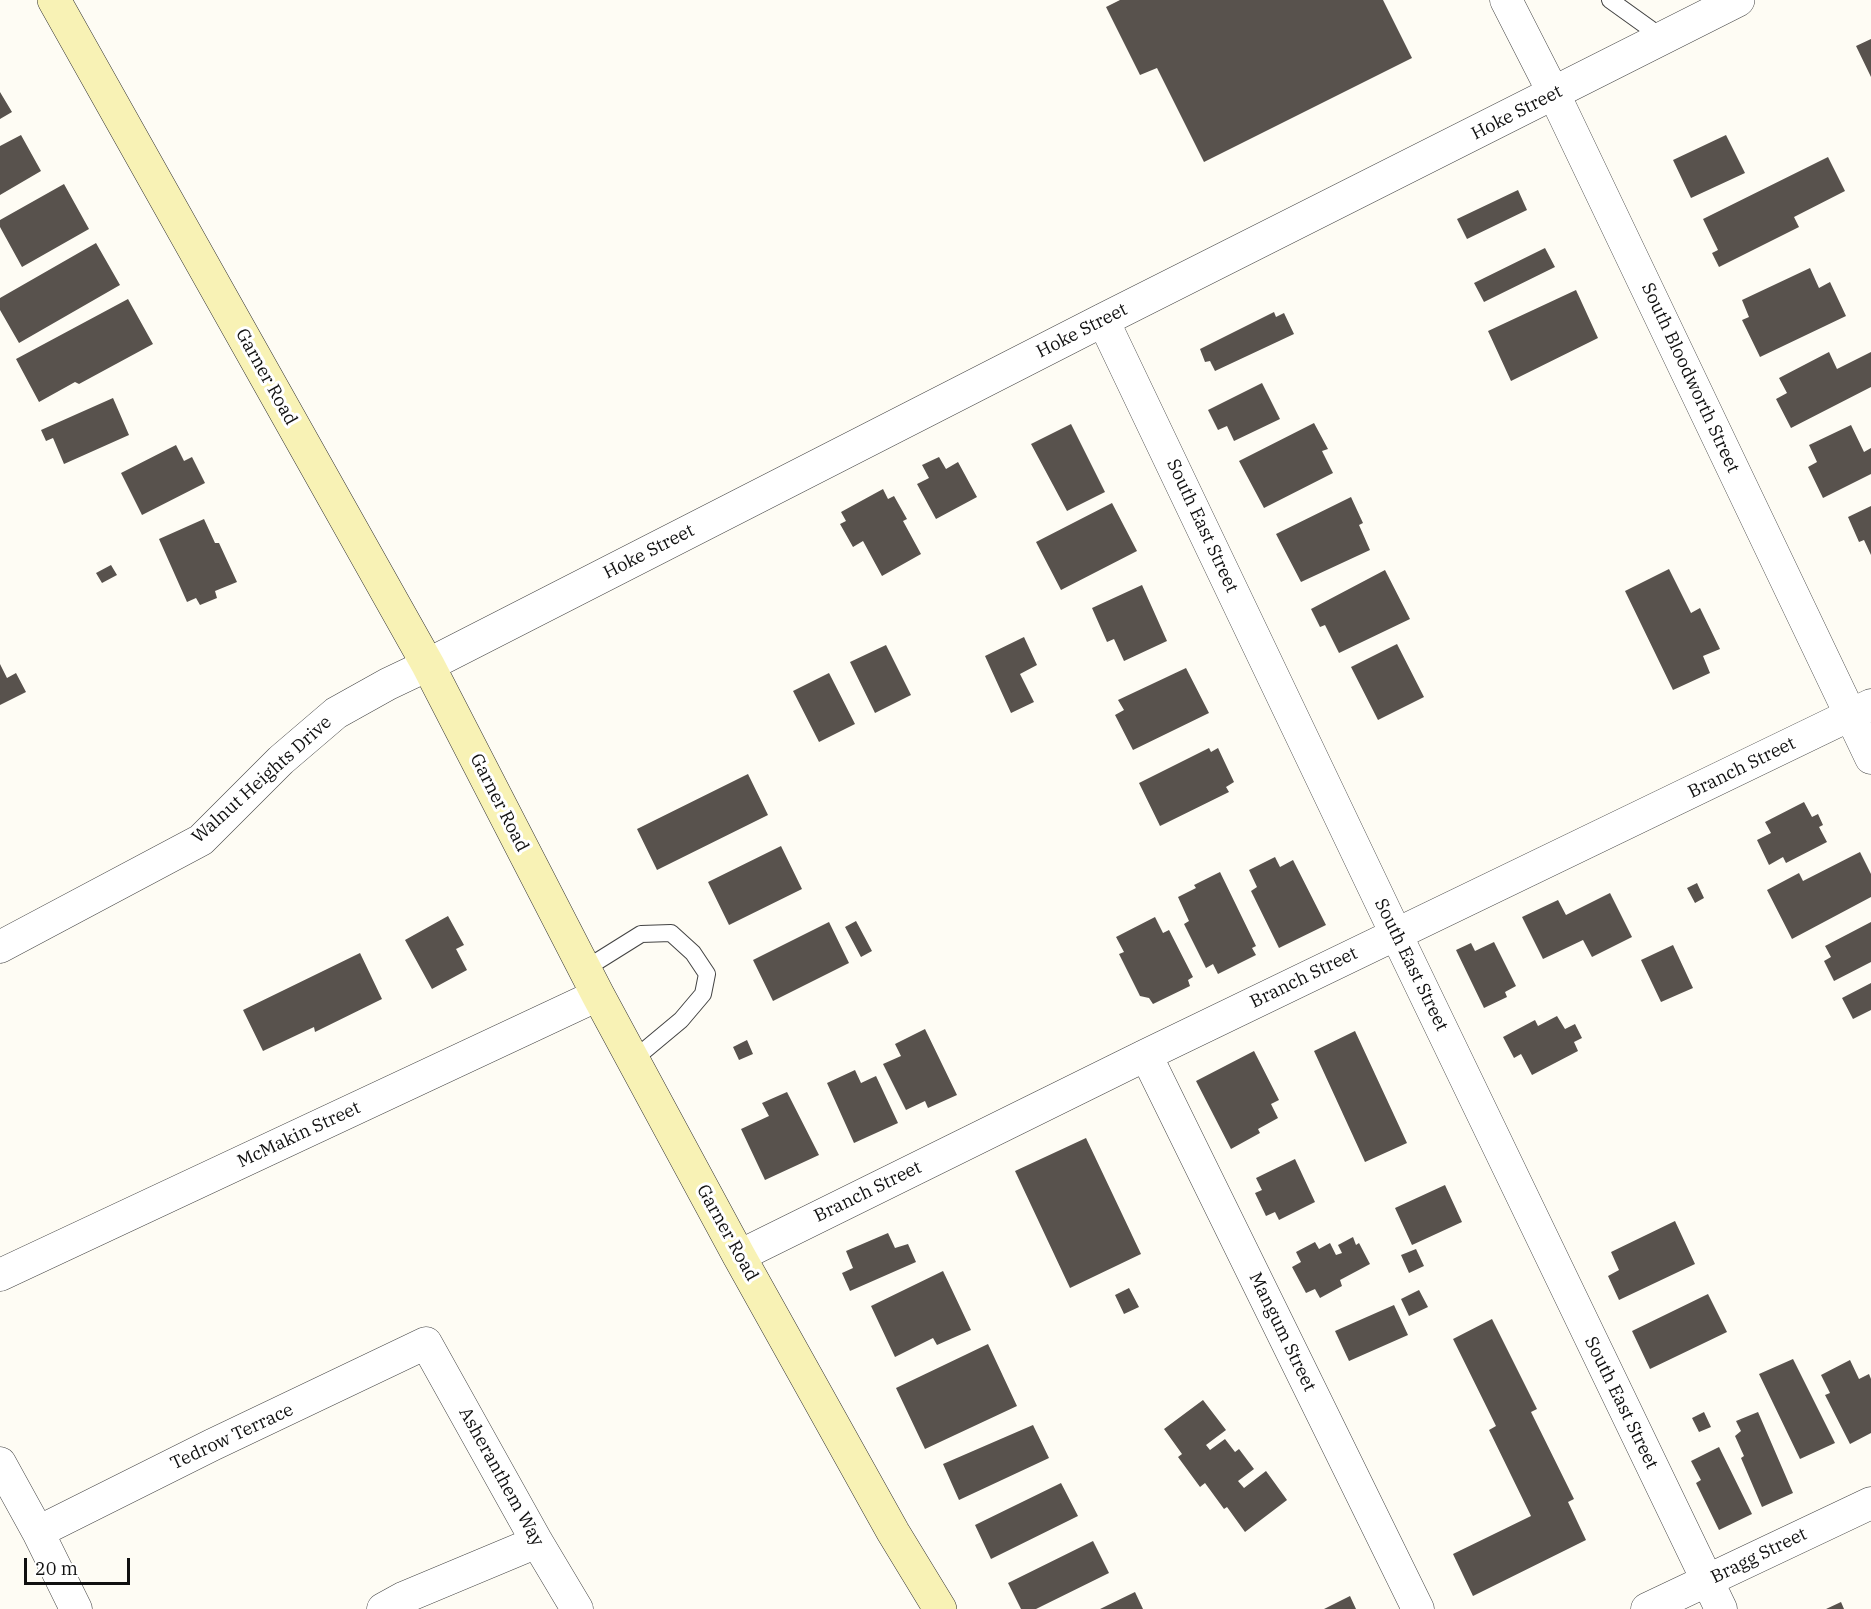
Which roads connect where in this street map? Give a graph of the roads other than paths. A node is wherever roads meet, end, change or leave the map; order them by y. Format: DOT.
graph roads {
  1 [pos="54,0"];
  2 [pos="1506,0"];
  3 [pos="1611,0"];
  4 [pos="1738,0"];
  5 [pos="1664,38"];
  6 [pos="1554,94"];
  7 [pos="1103,320"];
  8 [pos="428,665"];
  9 [pos="1861,710"];
  10 [pos="1871,758"];
  11 [pos="1396,934"];
  12 [pos="0,947"];
  13 [pos="592,982"];
  14 [pos="1146,1054"];
  15 [pos="633,1060"];
  16 [pos="739,1256"];
  17 [pos="0,1275"];
  18 [pos="426,1343"];
  19 [pos="0,1463"];
  20 [pos="1871,1503"];
  21 [pos="38,1532"];
  22 [pos="537,1542"];
  23 [pos="1707,1581"];
  24 [pos="76,1609"];
  25 [pos="383,1609"];
  26 [pos="577,1609"];
  27 [pos="940,1609"];
  28 [pos="1418,1609"];
  29 [pos="1647,1609"];
  30 [pos="1721,1609"];
  1 -- 8 [label="main road, Garner Road"];
  2 -- 6 [label="street, South Bloodworth Street"];
  3 -- 5 [label="lane"];
  4 -- 5 [label="street, Hoke Street"];
  5 -- 6 [label="street, Hoke Street"];
  6 -- 7 [label="street, Hoke Street"];
  6 -- 9 [label="street, South Bloodworth Street"];
  7 -- 8 [label="street, Hoke Street"];
  7 -- 11 [label="street, South East Street"];
  8 -- 12 [label="street, Walnut Heights Drive"];
  8 -- 13 [label="main road, Garner Road"];
  9 -- 10 [label="street, South Bloodworth Street"];
  9 -- 11 [label="street, Branch Street"];
  11 -- 14 [label="street, Branch Street"];
  11 -- 23 [label="street, South East Street"];
  13 -- 15 [label="main road, Garner Road"];
  13 -- 15 [label="lane"];
  13 -- 17 [label="street, McMakin Street"];
  14 -- 16 [label="street, Branch Street"];
  14 -- 28 [label="street, Mangum Street"];
  15 -- 16 [label="main road, Garner Road"];
  16 -- 27 [label="main road, Garner Road"];
  18 -- 21 [label="street, Tedrow Terrace"];
  18 -- 22 [label="street, Asheranthem Way"];
  19 -- 21 [label="street"];
  20 -- 23 [label="street, Bragg Street"];
  21 -- 24 [label="street"];
  22 -- 25 [label="street"];
  22 -- 26 [label="street, Asheranthem Way"];
  23 -- 29 [label="street, Bragg Street"];
  23 -- 30 [label="street, South East Street"];
}
